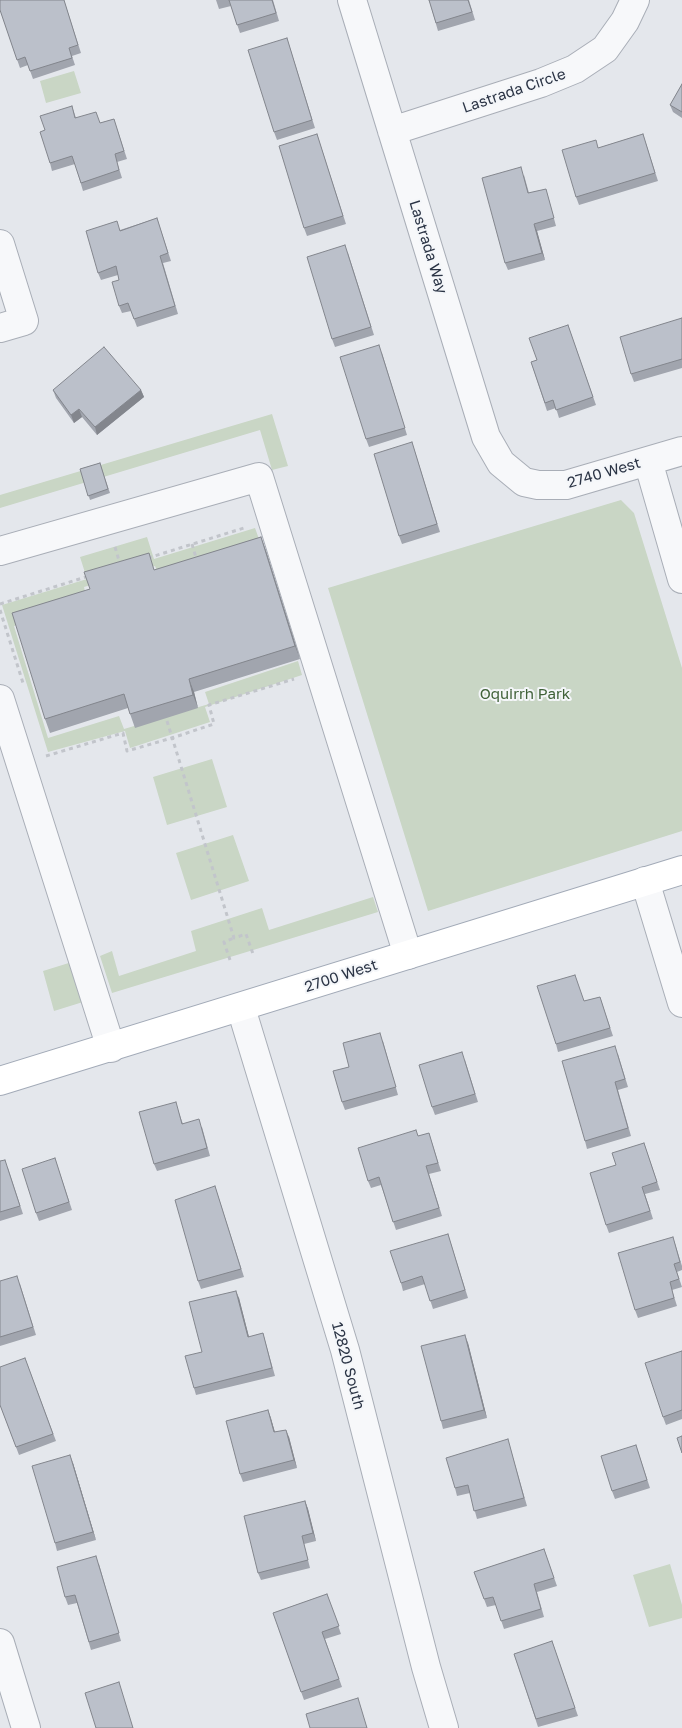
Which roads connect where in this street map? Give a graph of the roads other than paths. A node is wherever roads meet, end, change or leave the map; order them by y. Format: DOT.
graph roads {
  1 [pos="352,0"];
  2 [pos="634,0"];
  3 [pos="392,131"];
  4 [pos="0,244"];
  5 [pos="12,325"];
  6 [pos="682,450"];
  7 [pos="648,461"];
  8 [pos="524,482"];
  9 [pos="0,551"];
  10 [pos="682,579"];
  11 [pos="0,699"];
  12 [pos="682,870"];
  13 [pos="645,881"];
  14 [pos="408,955"];
  15 [pos="682,1003"];
  16 [pos="240,1008"];
  17 [pos="111,1048"];
  18 [pos="0,1082"];
  19 [pos="0,1643"];
  20 [pos="26,1728"];
  21 [pos="444,1728"];
  1 -- 3 [label="street, Lastrada Way"];
  2 -- 3 [label="street, Lastrada Circle"];
  3 -- 8 [label="street, Lastrada Way"];
  4 -- 5 [label="street"];
  6 -- 7 [label="street, 2740 West"];
  7 -- 8 [label="street, 2740 West"];
  7 -- 10 [label="street"];
  9 -- 14 [label="street"];
  11 -- 17 [label="street"];
  12 -- 13 [label="main road, 2700 West"];
  13 -- 14 [label="main road, 2700 West"];
  13 -- 15 [label="street"];
  14 -- 16 [label="main road, 2700 West"];
  16 -- 17 [label="main road, 2700 West"];
  16 -- 21 [label="street, 12820 South"];
  17 -- 18 [label="main road, 2700 West"];
  19 -- 20 [label="street"];
}
